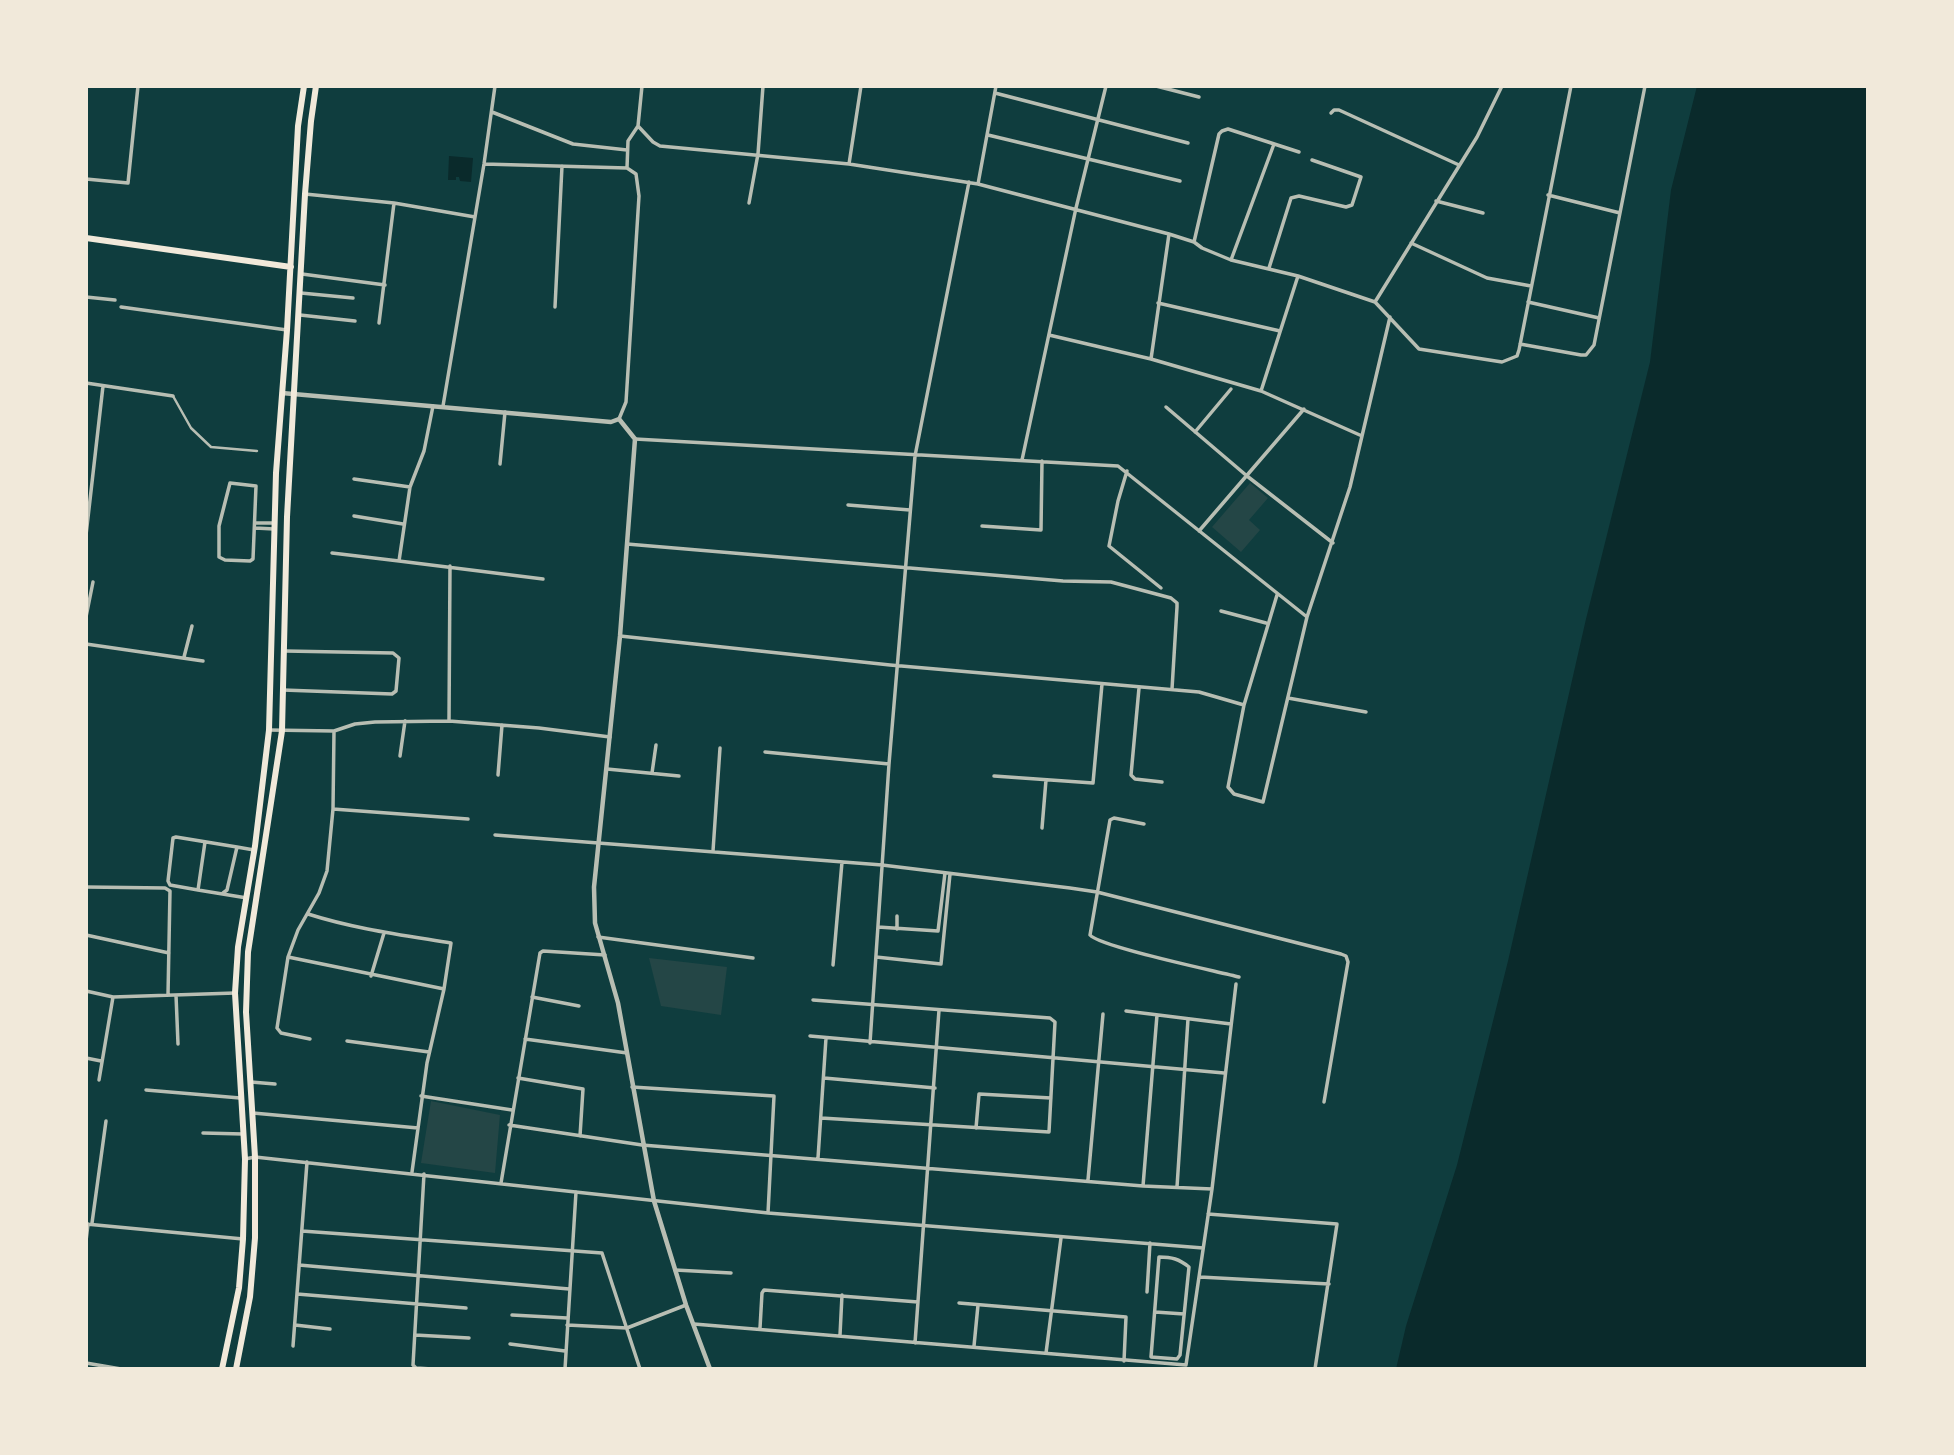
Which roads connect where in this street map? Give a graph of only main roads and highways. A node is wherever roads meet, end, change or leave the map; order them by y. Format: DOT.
graph roads {
  1 [pos="304,86"];
  2 [pos="316,86"];
  3 [pos="292,216"];
  4 [pos="304,218"];
  5 [pos="86,237"];
  6 [pos="291,267"];
  7 [pos="222,1369"];
  8 [pos="236,1369"];
  1 -- 3 [label="main road"];
  2 -- 4 [label="main road"];
  3 -- 4 [label="main road"];
  3 -- 6 [label="main road"];
  4 -- 8 [label="main road"];
  5 -- 6 [label="main road"];
  6 -- 7 [label="main road"];
}
